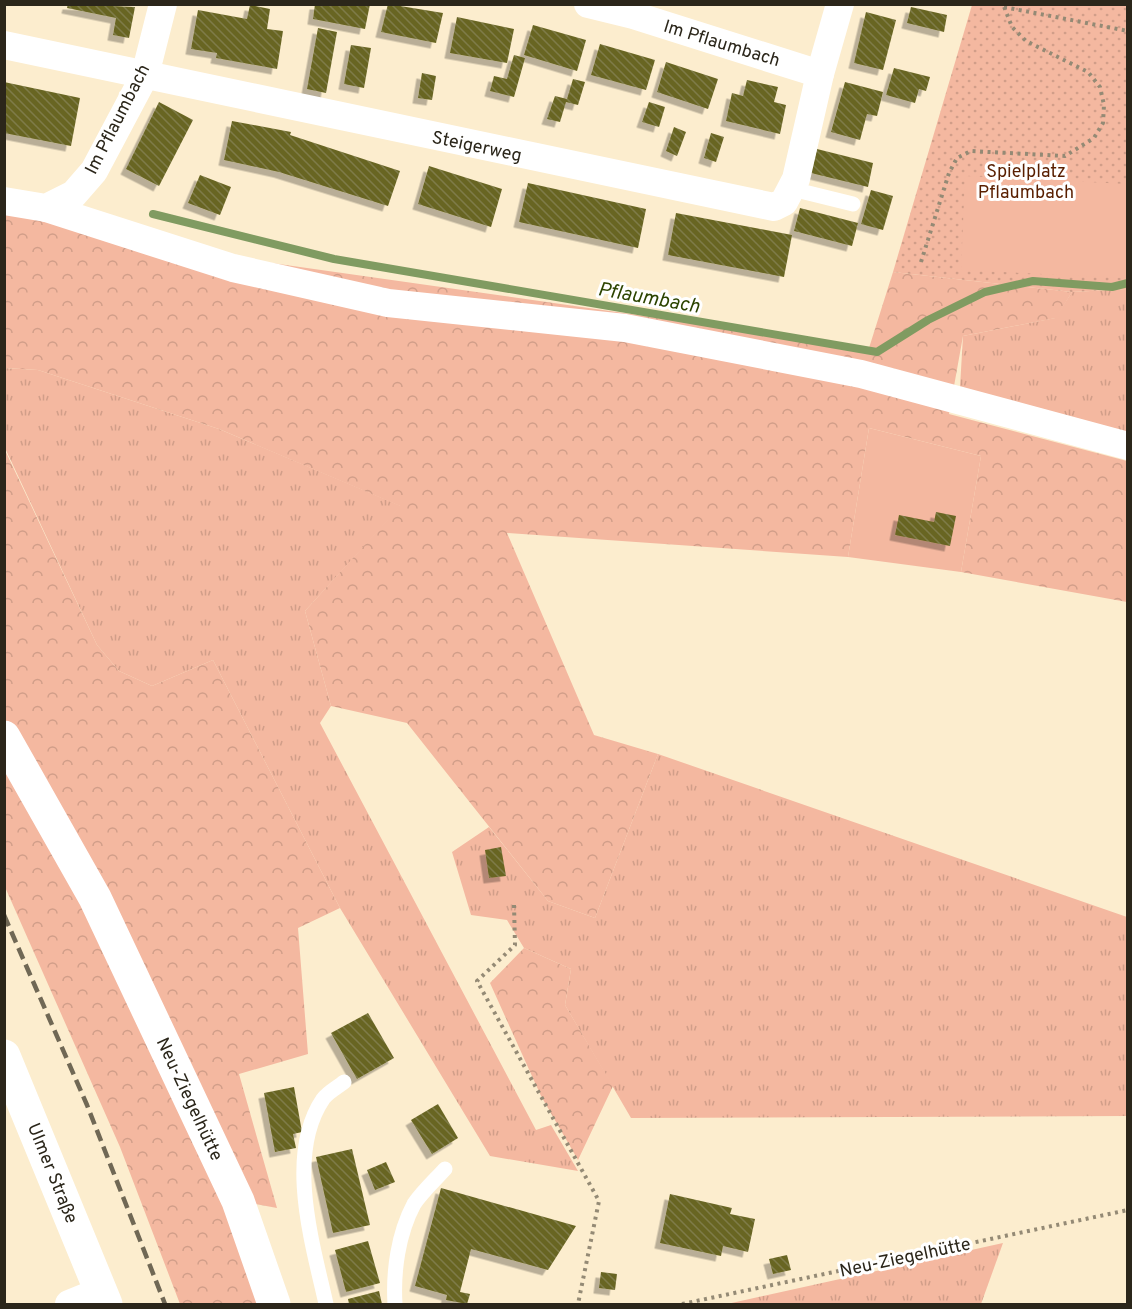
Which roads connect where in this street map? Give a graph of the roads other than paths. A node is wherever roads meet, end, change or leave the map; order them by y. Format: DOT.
graph roads {
  1 [pos="163,4"];
  2 [pos="588,4"];
  3 [pos="840,4"];
  4 [pos="4,45"];
  5 [pos="820,74"];
  6 [pos="145,75"];
  7 [pos="794,184"];
  8 [pos="4,201"];
  9 [pos="853,204"];
  10 [pos="46,208"];
  11 [pos="1128,446"];
  12 [pos="4,736"];
  13 [pos="4,1056"];
  14 [pos="344,1082"];
  15 [pos="445,1169"];
  16 [pos="104,1298"];
  17 [pos="69,1305"];
  18 [pos="274,1305"];
  19 [pos="326,1305"];
  20 [pos="395,1305"];
  1 -- 6 [label="street, Im Pflaumbach"];
  2 -- 5 [label="street, Im Pflaumbach"];
  3 -- 5 [label="street"];
  4 -- 6 [label="street"];
  5 -- 7 [label="street"];
  6 -- 7 [label="street, Steigerweg"];
  6 -- 10 [label="street, Im Pflaumbach"];
  7 -- 9 [label="lane"];
  8 -- 10 [label="street"];
  10 -- 11 [label="street"];
  12 -- 18 [label="street, Neu-Ziegelhütte"];
  13 -- 16 [label="street, Ulmer Straße"];
  14 -- 19 [label="lane"];
  15 -- 20 [label="lane"];
  16 -- 17 [label="street"];
}
